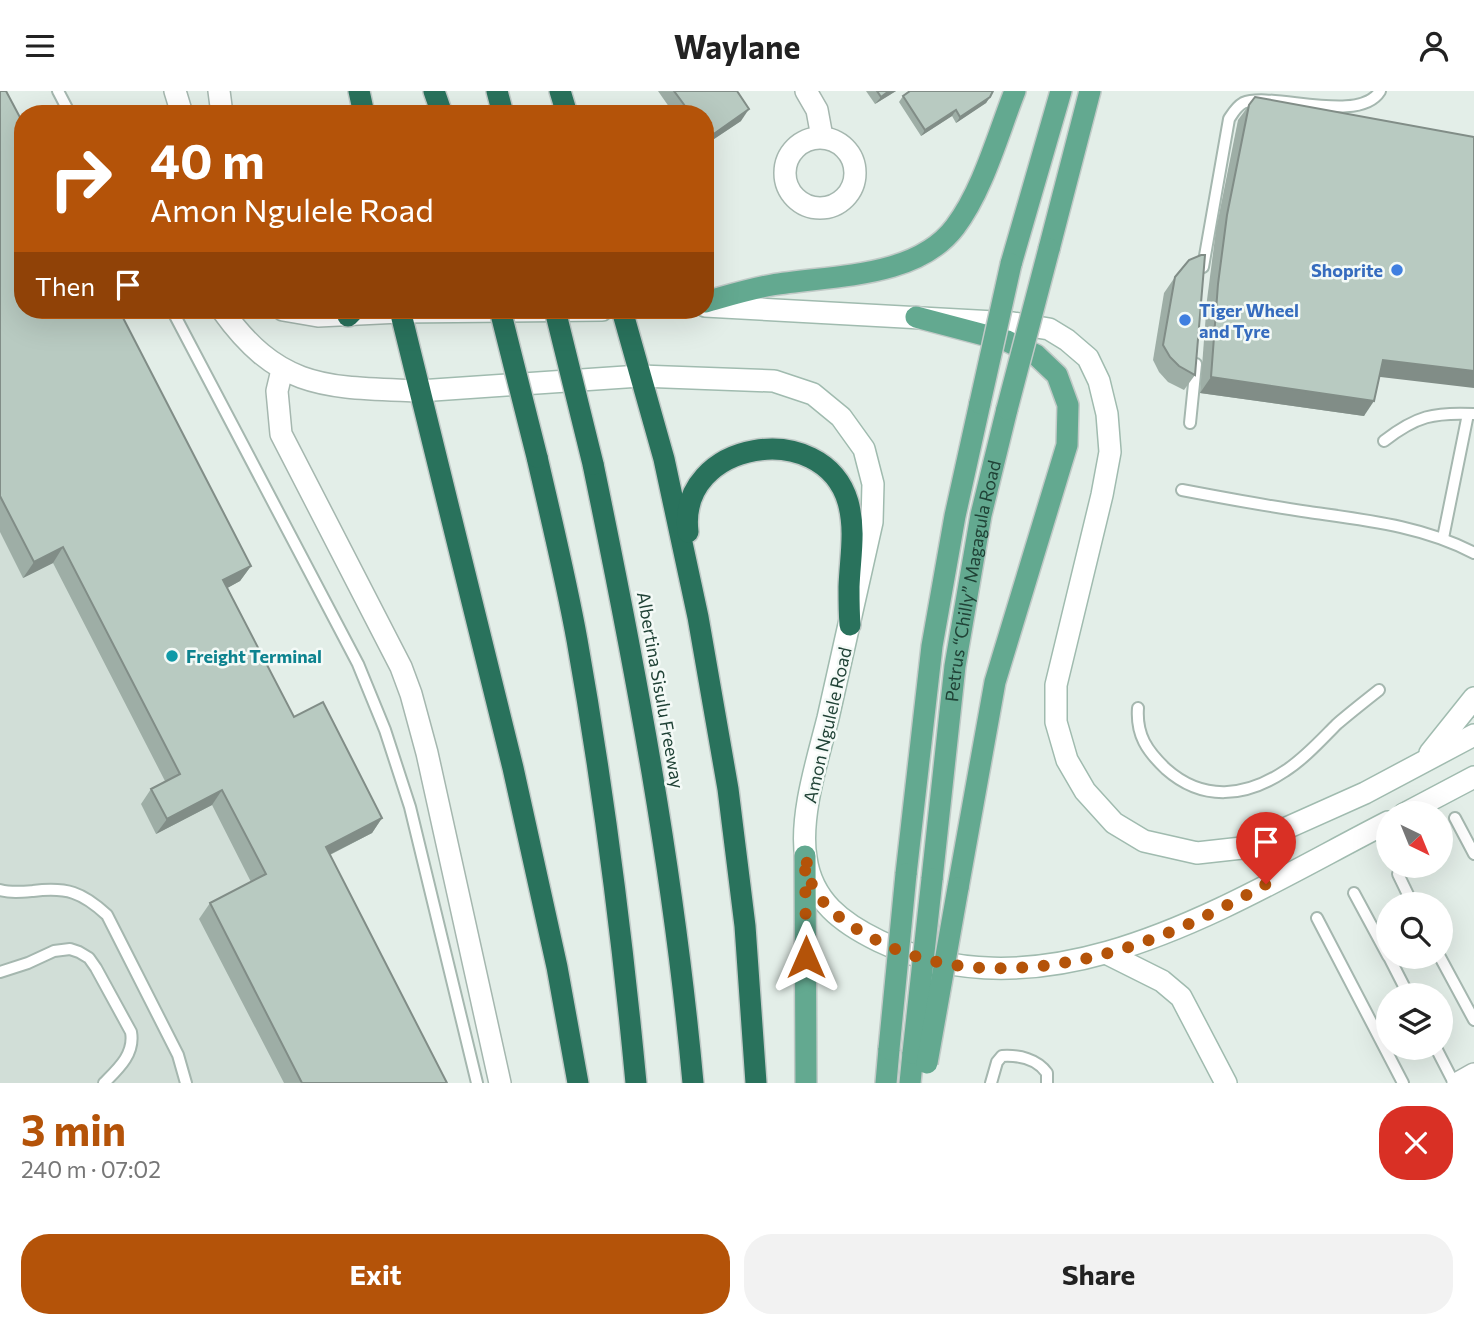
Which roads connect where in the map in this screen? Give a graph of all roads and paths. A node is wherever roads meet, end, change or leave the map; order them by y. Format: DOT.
graph roads {
  1 [pos="806,91"];
  2 [pos="1015,91"];
  3 [pos="1061,91"];
  4 [pos="1090,91"];
  5 [pos="1380,91"];
  6 [pos="822,137"];
  7 [pos="1202,275"];
  8 [pos="714,301"];
  9 [pos="714,305"];
  10 [pos="916,317"];
  11 [pos="177,319"];
  12 [pos="229,319"];
  13 [pos="402,319"];
  14 [pos="502,319"];
  15 [pos="557,319"];
  16 [pos="624,319"];
  17 [pos="1197,346"];
  18 [pos="282,370"];
  19 [pos="640,376"];
  20 [pos="419,391"];
  21 [pos="1471,414"];
  22 [pos="1190,423"];
  23 [pos="1384,441"];
  24 [pos="1182,490"];
  25 [pos="1443,538"];
  26 [pos="1474,553"];
  27 [pos="698,617"];
  28 [pos="850,625"];
  29 [pos="1379,690"];
  30 [pos="1474,698"];
  31 [pos="1138,708"];
  32 [pos="1474,735"];
  33 [pos="1424,760"];
  34 [pos="1474,778"];
  35 [pos="1429,801"];
  36 [pos="1455,818"];
  37 [pos="1376,828"];
  38 [pos="1474,853"];
  39 [pos="805,856"];
  40 [pos="0,890"];
  41 [pos="1354,893"];
  42 [pos="1317,918"];
  43 [pos="1376,934"];
  44 [pos="1108,954"];
  45 [pos="1446,969"];
  46 [pos="0,972"];
  47 [pos="1474,1020"];
  48 [pos="1443,1060"];
  49 [pos="921,1066"];
  50 [pos="1474,1074"];
  51 [pos="104,1083"];
  52 [pos="186,1083"];
  53 [pos="477,1083"];
  54 [pos="500,1083"];
  55 [pos="578,1083"];
  56 [pos="636,1083"];
  57 [pos="693,1083"];
  58 [pos="756,1083"];
  59 [pos="806,1083"];
  60 [pos="886,1083"];
  61 [pos="910,1083"];
  62 [pos="990,1083"];
  63 [pos="1047,1083"];
  64 [pos="1226,1083"];
  65 [pos="1403,1083"];
  66 [pos="1456,1083"];
  1 -- 6 [label="main road"];
  2 -- 8 [label="main road"];
  3 -- 60 [label="main road, Petrus “Chilly” Magagula Road, bridge"];
  4 -- 49 [label="main road, Petrus “Chilly” Magagula Road, bridge"];
  5 -- 7 [label="lane"];
  9 -- 10 [label="main road"];
  10 -- 33 [label="main road"];
  10 -- 49 [label="main road, bridge"];
  11 -- 53 [label="lane"];
  12 -- 18 [label="main road"];
  13 -- 20 [label="highway"];
  14 -- 56 [label="highway, bridge"];
  15 -- 57 [label="highway, Albertina Sisulu Freeway, bridge"];
  16 -- 19 [label="highway"];
  17 -- 22 [label="lane"];
  18 -- 20 [label="main road, Amon Ngulele Road"];
  18 -- 54 [label="main road"];
  19 -- 20 [label="main road, Amon Ngulele Road"];
  19 -- 27 [label="highway"];
  19 -- 28 [label="main road, Amon Ngulele Road"];
  20 -- 55 [label="highway"];
  21 -- 23 [label="lane"];
  21 -- 25 [label="lane"];
  24 -- 25 [label="lane"];
  25 -- 26 [label="lane"];
  27 -- 28 [label="highway"];
  27 -- 58 [label="highway"];
  28 -- 39 [label="main road, Amon Ngulele Road"];
  29 -- 31 [label="lane"];
  30 -- 33 [label="main road"];
  32 -- 33 [label="main road"];
  34 -- 35 [label="main road"];
  36 -- 38 [label="lane"];
  37 -- 44 [label="main road, Amon Ngulele Road"];
  39 -- 44 [label="main road, Amon Ngulele Road"];
  39 -- 59 [label="main road"];
  40 -- 52 [label="lane"];
  41 -- 43 [label="lane"];
  42 -- 65 [label="lane"];
  44 -- 64 [label="main road"];
  45 -- 47 [label="lane"];
  46 -- 51 [label="lane"];
  48 -- 66 [label="lane"];
  49 -- 61 [label="main road, Petrus “Chilly” Magagula Road"];
  50 -- 66 [label="main road"];
  62 -- 63 [label="lane"];
}
